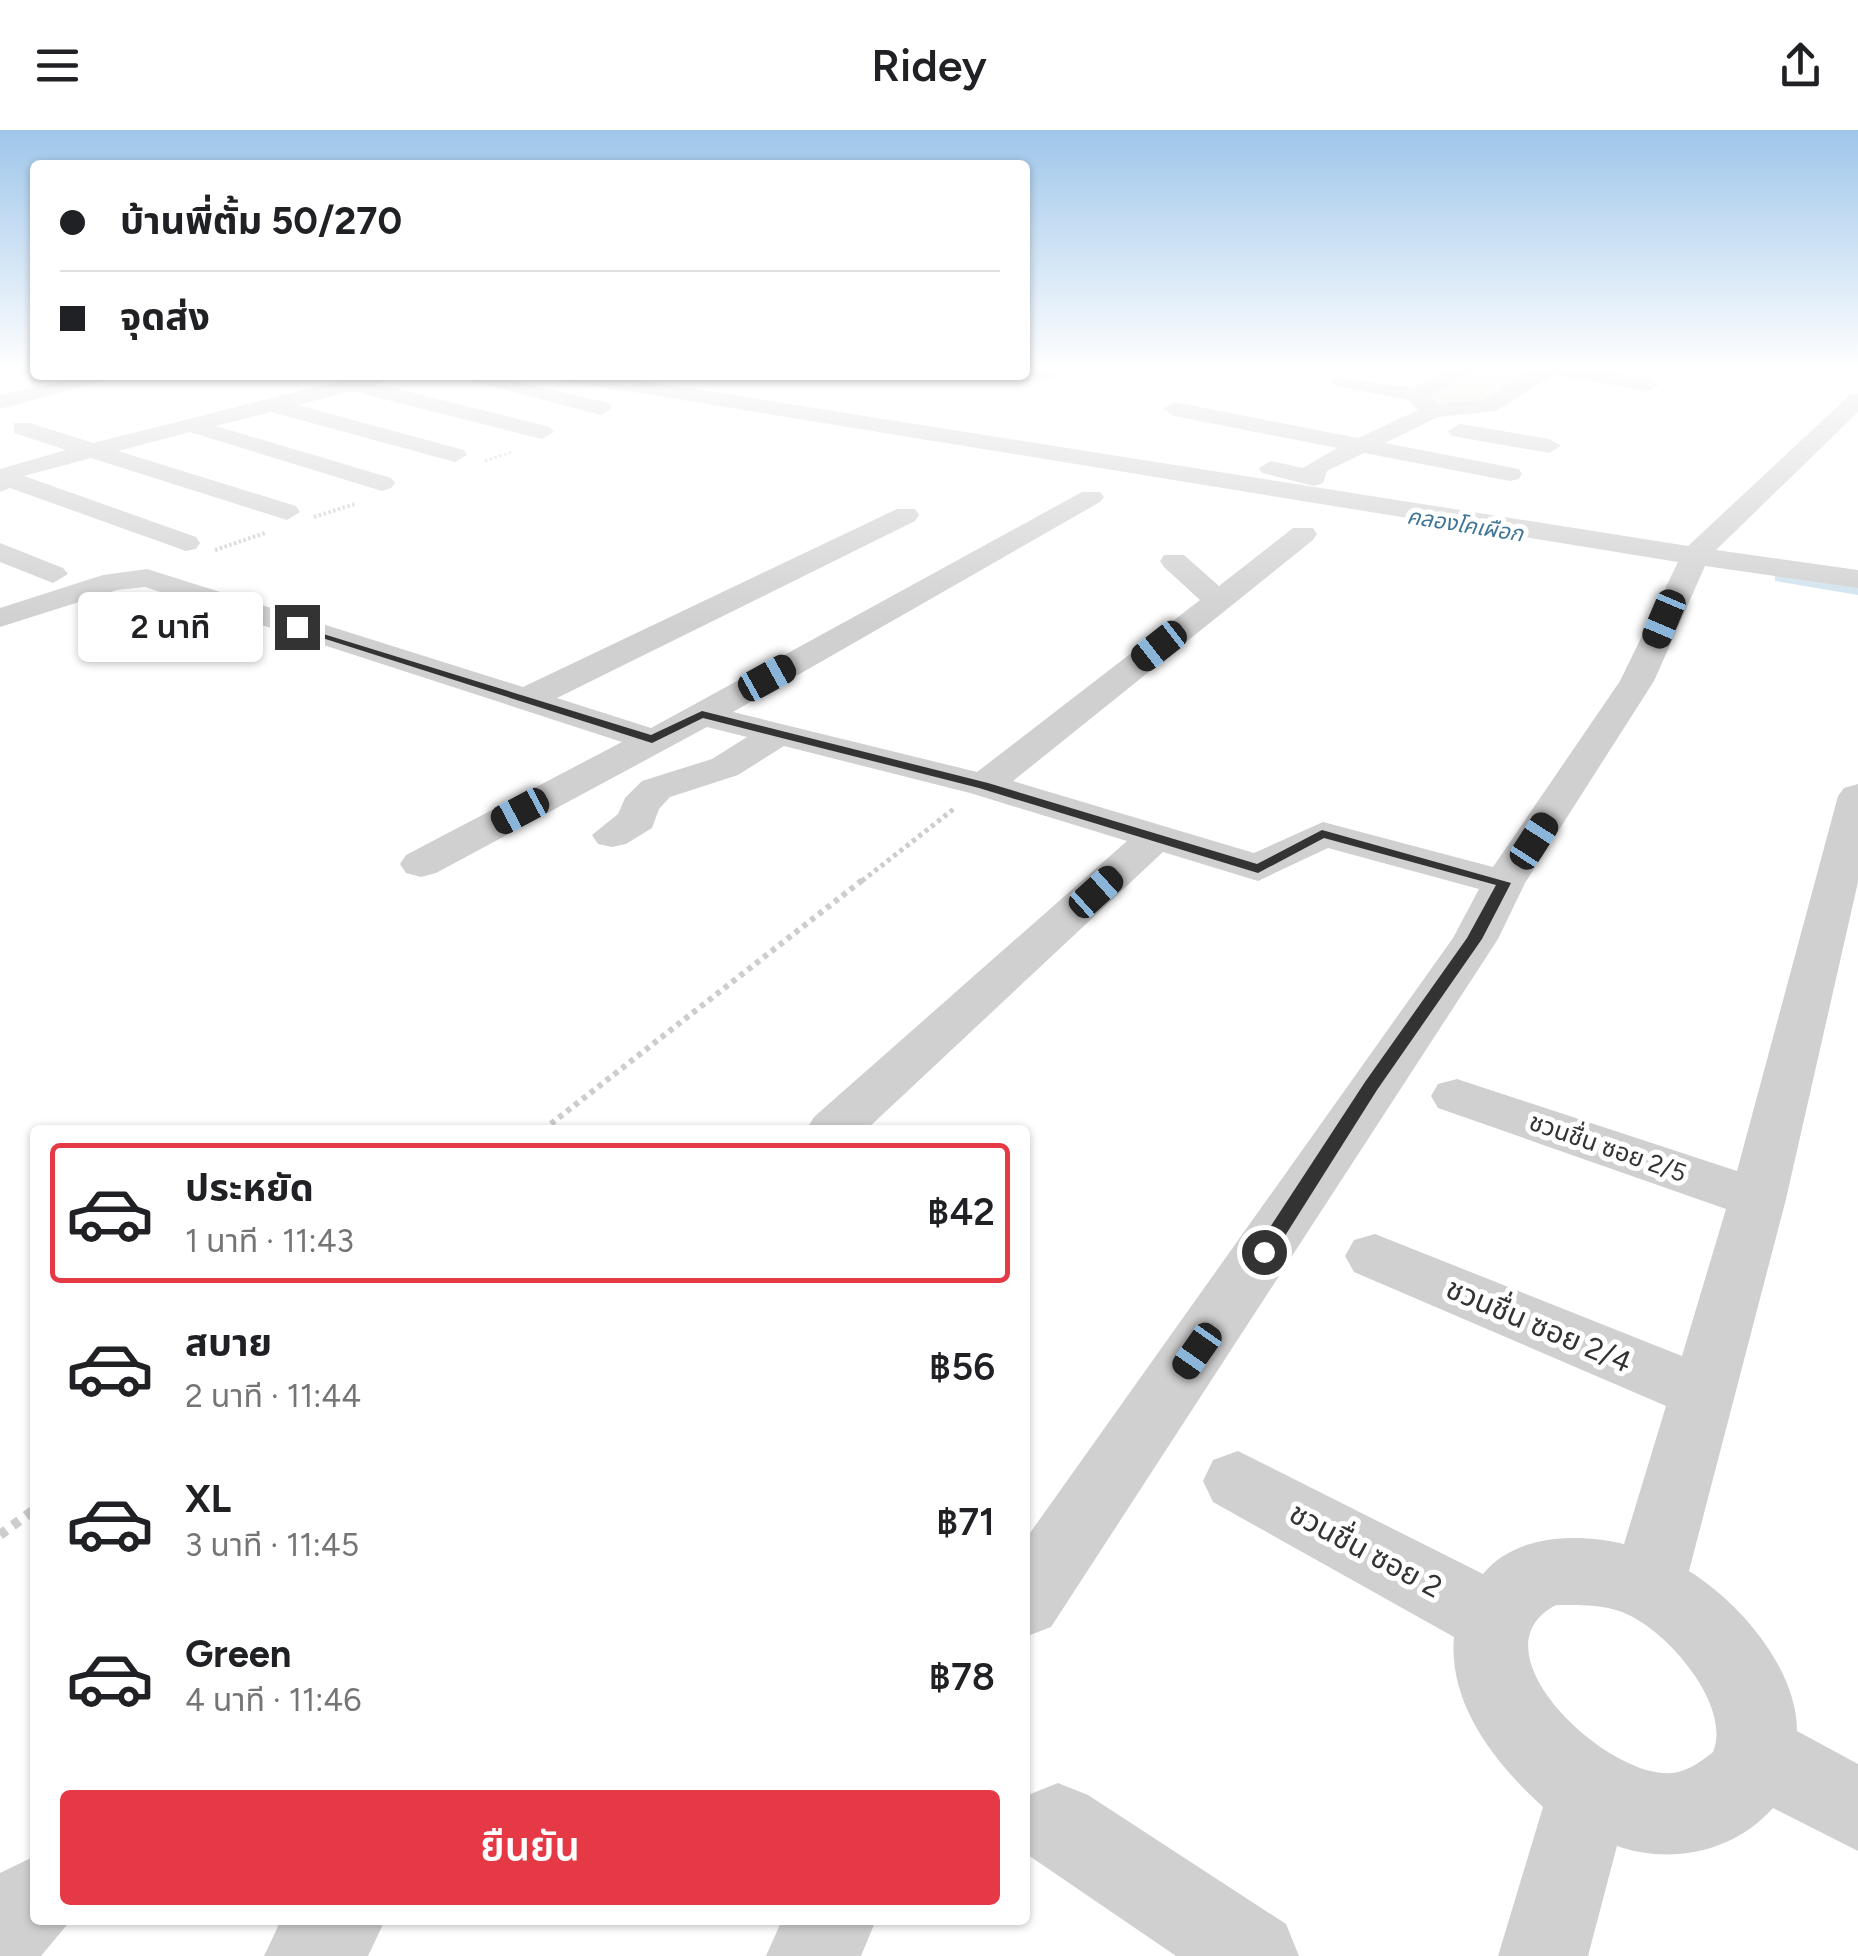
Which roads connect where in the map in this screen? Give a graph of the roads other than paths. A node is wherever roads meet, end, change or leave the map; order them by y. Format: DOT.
graph roads {
  1 [pos="73,454"];
  2 [pos="113,454"];
  3 [pos="285,454"];
  4 [pos="1021,454"];
  5 [pos="1208,454"];
  6 [pos="1343,454"];
  7 [pos="1405,454"];
  8 [pos="1806,454"];
  9 [pos="1316,467"];
  10 [pos="1510,474"];
  11 [pos="2,479"];
  12 [pos="382,483"];
  13 [pos="1092,497"];
  14 [pos="1468,502"];
  15 [pos="287,512"];
  16 [pos="906,516"];
  17 [pos="1303,534"];
  18 [pos="186,543"];
  19 [pos="0,552"];
  20 [pos="1174,561"];
  21 [pos="1694,571"];
  22 [pos="53,574"];
  23 [pos="1858,579"];
  24 [pos="1217,600"];
  25 [pos="0,618"];
  26 [pos="523,701"];
  27 [pos="702,714"];
  28 [pos="778,734"];
  29 [pos="652,740"];
  30 [pos="984,786"];
  31 [pos="1858,796"];
  32 [pos="612,835"];
  33 [pos="1154,839"];
  34 [pos="422,864"];
  35 [pos="1504,883"];
  36 [pos="1457,1096"];
  37 [pos="838,1125"];
  38 [pos="1758,1199"];
  39 [pos="1375,1256"];
  40 [pos="1704,1393"];
  41 [pos="1238,1481"];
  42 [pos="1648,1587"];
  43 [pos="1030,1595"];
  44 [pos="1494,1618"];
  45 [pos="1756,1754"];
  46 [pos="1590,1792"];
  47 [pos="1858,1809"];
  48 [pos="1058,1825"];
  49 [pos="30,1905"];
  50 [pos="337,1925"];
  51 [pos="829,1925"];
  52 [pos="0,1934"];
  53 [pos="309,1956"];
  54 [pos="810,1956"];
  55 [pos="1254,1956"];
  56 [pos="1544,1956"];
  1 -- 11 [label="street"];
  2 -- 15 [label="street"];
  3 -- 12 [label="street"];
  4 -- 21 [label="street"];
  5 -- 9 [label="street"];
  6 -- 9 [label="street"];
  7 -- 10 [label="street"];
  8 -- 21 [label="street"];
  9 -- 14 [label="street"];
  11 -- 18 [label="street"];
  13 -- 27 [label="street"];
  16 -- 26 [label="street"];
  17 -- 24 [label="street"];
  19 -- 22 [label="street"];
  20 -- 24 [label="street"];
  21 -- 23 [label="street"];
  21 -- 35 [label="street"];
  24 -- 30 [label="street"];
  25 -- 26 [label="street"];
  26 -- 29 [label="street"];
  27 -- 28 [label="street"];
  27 -- 29 [label="street"];
  28 -- 30 [label="street"];
  28 -- 32 [label="street"];
  29 -- 34 [label="street"];
  30 -- 33 [label="street"];
  31 -- 38 [label="street"];
  33 -- 35 [label="street"];
  33 -- 37 [label="street"];
  35 -- 43 [label="street"];
  36 -- 38 [label="street, ชวนชื่น ซอย 2/5"];
  38 -- 40 [label="street"];
  39 -- 40 [label="street, ชวนชื่น ซอย 2/4"];
  40 -- 42 [label="street"];
  41 -- 44 [label="street, ชวนชื่น ซอย 2"];
  42 -- 44 [label="street"];
  42 -- 45 [label="street"];
  44 -- 46 [label="street"];
  45 -- 46 [label="street"];
  45 -- 47 [label="street"];
  46 -- 56 [label="street"];
  48 -- 55 [label="street"];
  49 -- 52 [label="street"];
  50 -- 53 [label="street"];
  51 -- 54 [label="street"];
}
